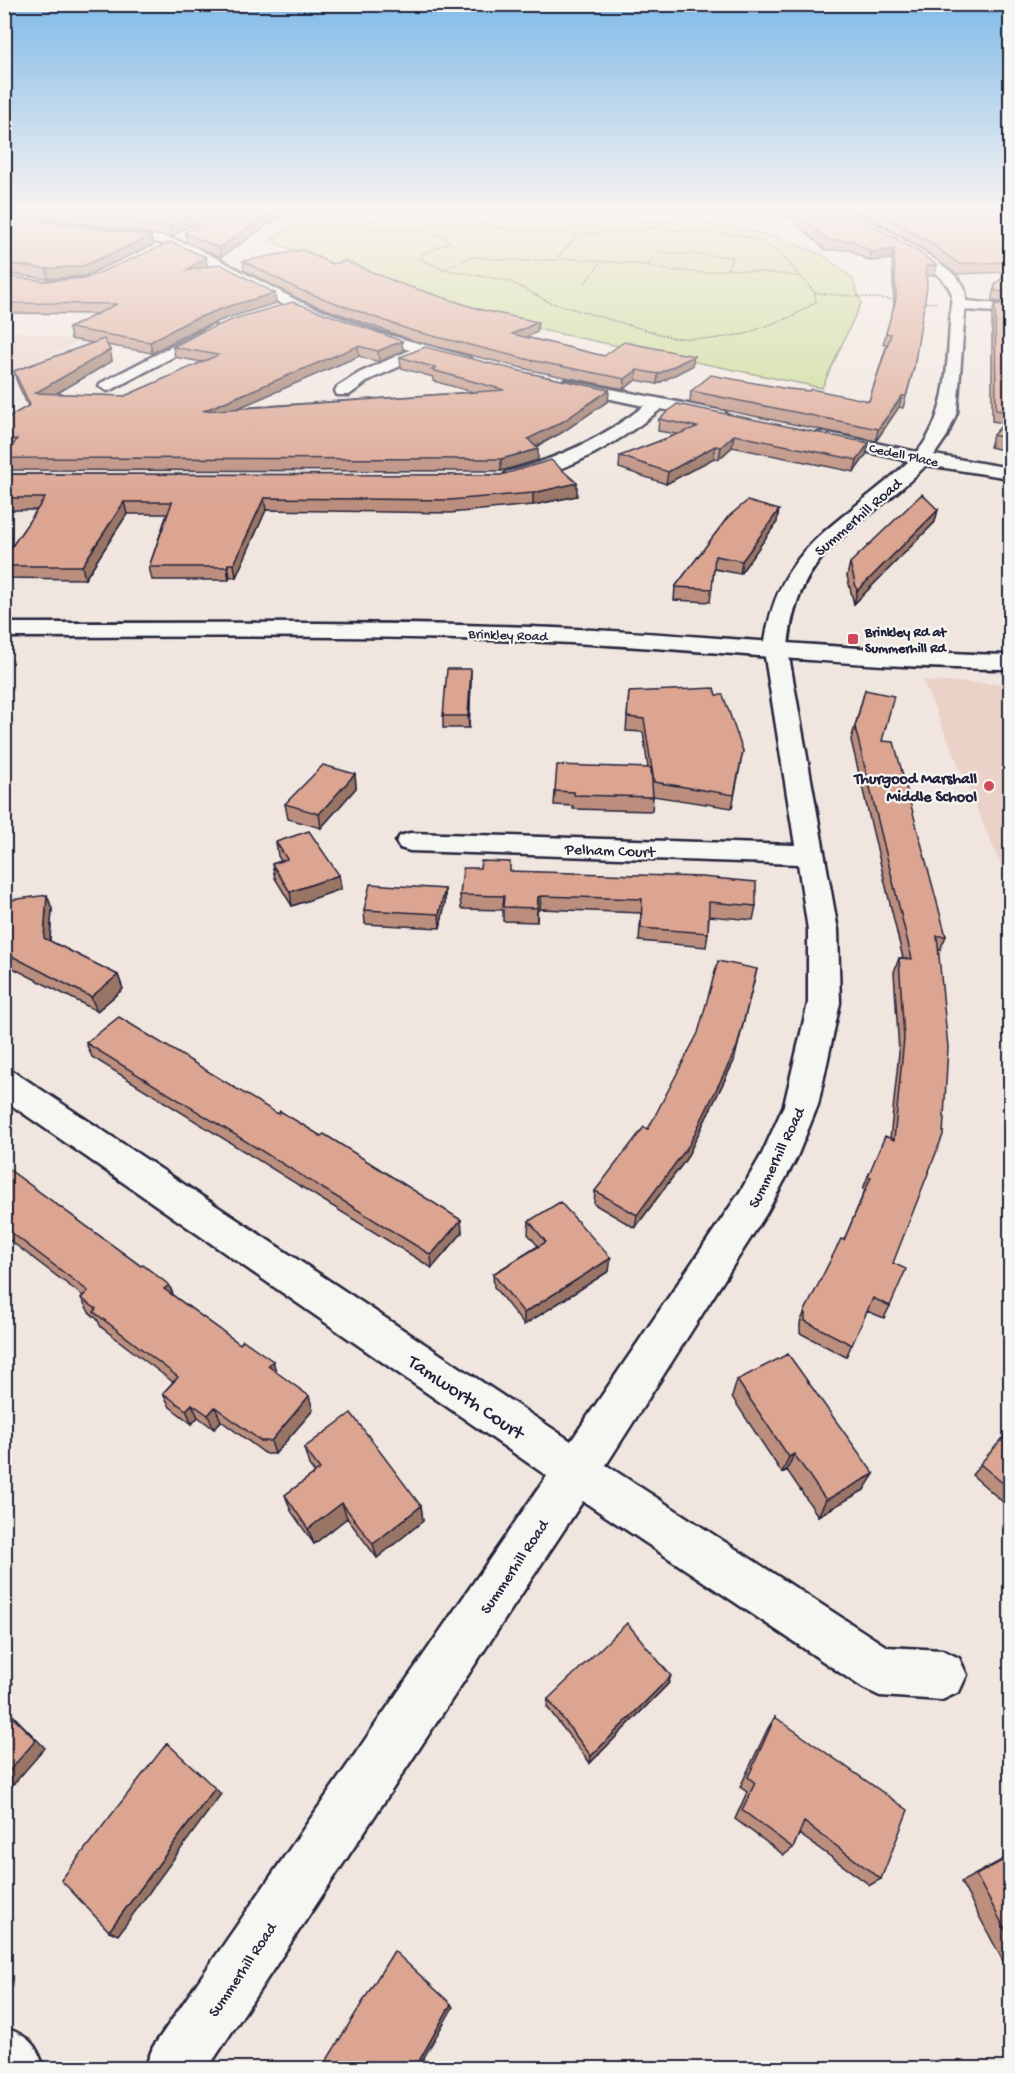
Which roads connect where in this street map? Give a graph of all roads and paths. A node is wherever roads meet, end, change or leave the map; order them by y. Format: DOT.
graph roads {
  1 [pos="958,305"];
  2 [pos="292,306"];
  3 [pos="297,306"];
  4 [pos="559,306"];
  5 [pos="812,306"];
  6 [pos="968,306"];
  7 [pos="1011,309"];
  8 [pos="277,310"];
  9 [pos="225,326"];
  10 [pos="424,350"];
  11 [pos="474,363"];
  12 [pos="548,382"];
  13 [pos="107,386"];
  14 [pos="343,391"];
  15 [pos="658,403"];
  16 [pos="736,419"];
  17 [pos="813,435"];
  18 [pos="924,459"];
  19 [pos="1011,473"];
  20 [pos="489,479"];
  21 [pos="4,630"];
  22 [pos="776,651"];
  23 [pos="1011,662"];
  24 [pos="410,842"];
  25 [pos="810,855"];
  26 [pos="4,1082"];
  27 [pos="577,1471"];
  28 [pos="942,1675"];
  29 [pos="4,2056"];
  30 [pos="15,2068"];
  31 [pos="174,2068"];
  1 -- 18 [label="street, Summerhill Road"];
  2 -- 8 [label="street"];
  3 -- 10 [label="street"];
  4 -- 5 [label="path"];
  6 -- 7 [label="street"];
  9 -- 13 [label="street"];
  10 -- 11 [label="street"];
  10 -- 14 [label="street"];
  12 -- 15 [label="street"];
  15 -- 16 [label="street"];
  15 -- 20 [label="street"];
  17 -- 18 [label="street, Cedell Place"];
  18 -- 19 [label="street, Cedell Place"];
  18 -- 22 [label="street, Summerhill Road"];
  21 -- 22 [label="street, Brinkley Road"];
  22 -- 23 [label="street, Brinkley Road"];
  22 -- 25 [label="street, Summerhill Road"];
  24 -- 25 [label="street, Pelham Court"];
  25 -- 27 [label="street, Summerhill Road"];
  26 -- 27 [label="street, Tamworth Court"];
  27 -- 28 [label="street, Tamworth Court"];
  27 -- 31 [label="street, Summerhill Road"];
  29 -- 30 [label="street"];
}
